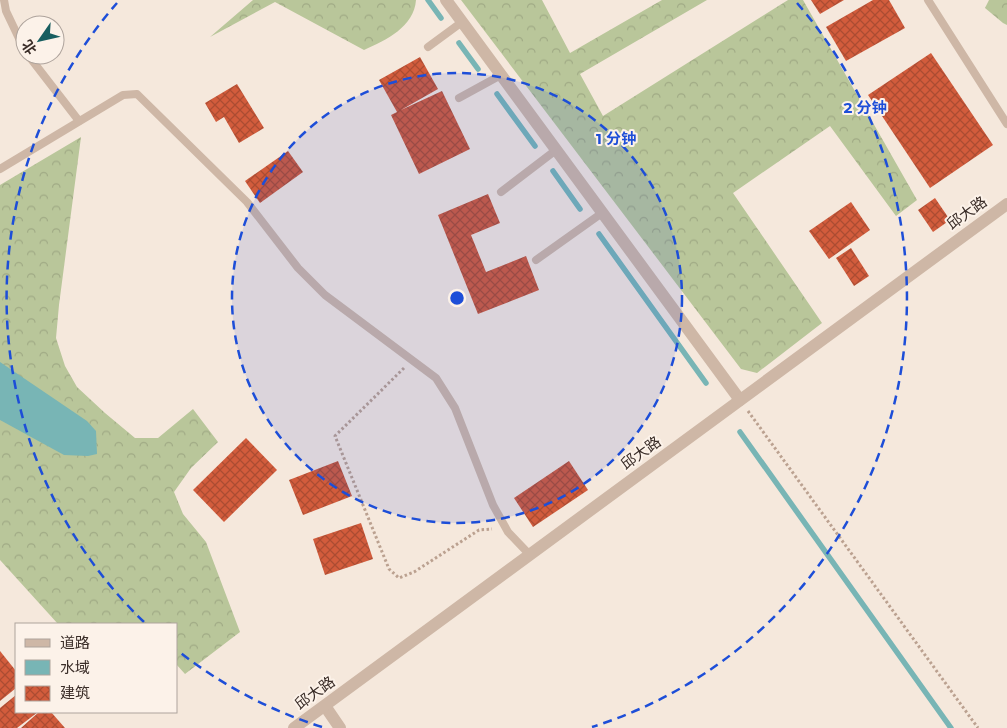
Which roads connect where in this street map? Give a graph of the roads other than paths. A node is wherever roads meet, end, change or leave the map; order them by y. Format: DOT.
graph roads {
  1 [pos="4,0"];
  2 [pos="446,0"];
  3 [pos="928,0"];
  4 [pos="462,22"];
  5 [pos="15,30"];
  6 [pos="428,47"];
  7 [pos="36,65"];
  8 [pos="501,74"];
  9 [pos="458,98"];
  10 [pos="79,121"];
  11 [pos="1007,124"];
  12 [pos="556,150"];
  13 [pos="0,169"];
  14 [pos="501,192"];
  15 [pos="1007,204"];
  16 [pos="602,213"];
  17 [pos="536,260"];
  18 [pos="740,400"];
  19 [pos="529,554"];
  20 [pos="325,706"];
  21 [pos="294,728"];
  22 [pos="340,728"];
  1 -- 5 [label="lane"];
  2 -- 4 [label="street"];
  3 -- 11 [label="lane"];
  4 -- 6 [label="lane"];
  4 -- 8 [label="street"];
  7 -- 10 [label="lane"];
  8 -- 9 [label="lane"];
  8 -- 12 [label="street"];
  10 -- 13 [label="lane"];
  10 -- 19 [label="lane"];
  12 -- 14 [label="lane"];
  12 -- 16 [label="street"];
  15 -- 18 [label="street, 邱大路"];
  16 -- 17 [label="lane"];
  16 -- 18 [label="street"];
  18 -- 19 [label="street, 邱大路"];
  19 -- 20 [label="street, 邱大路"];
  20 -- 21 [label="street, 邱大路"];
  20 -- 22 [label="street"];
}
